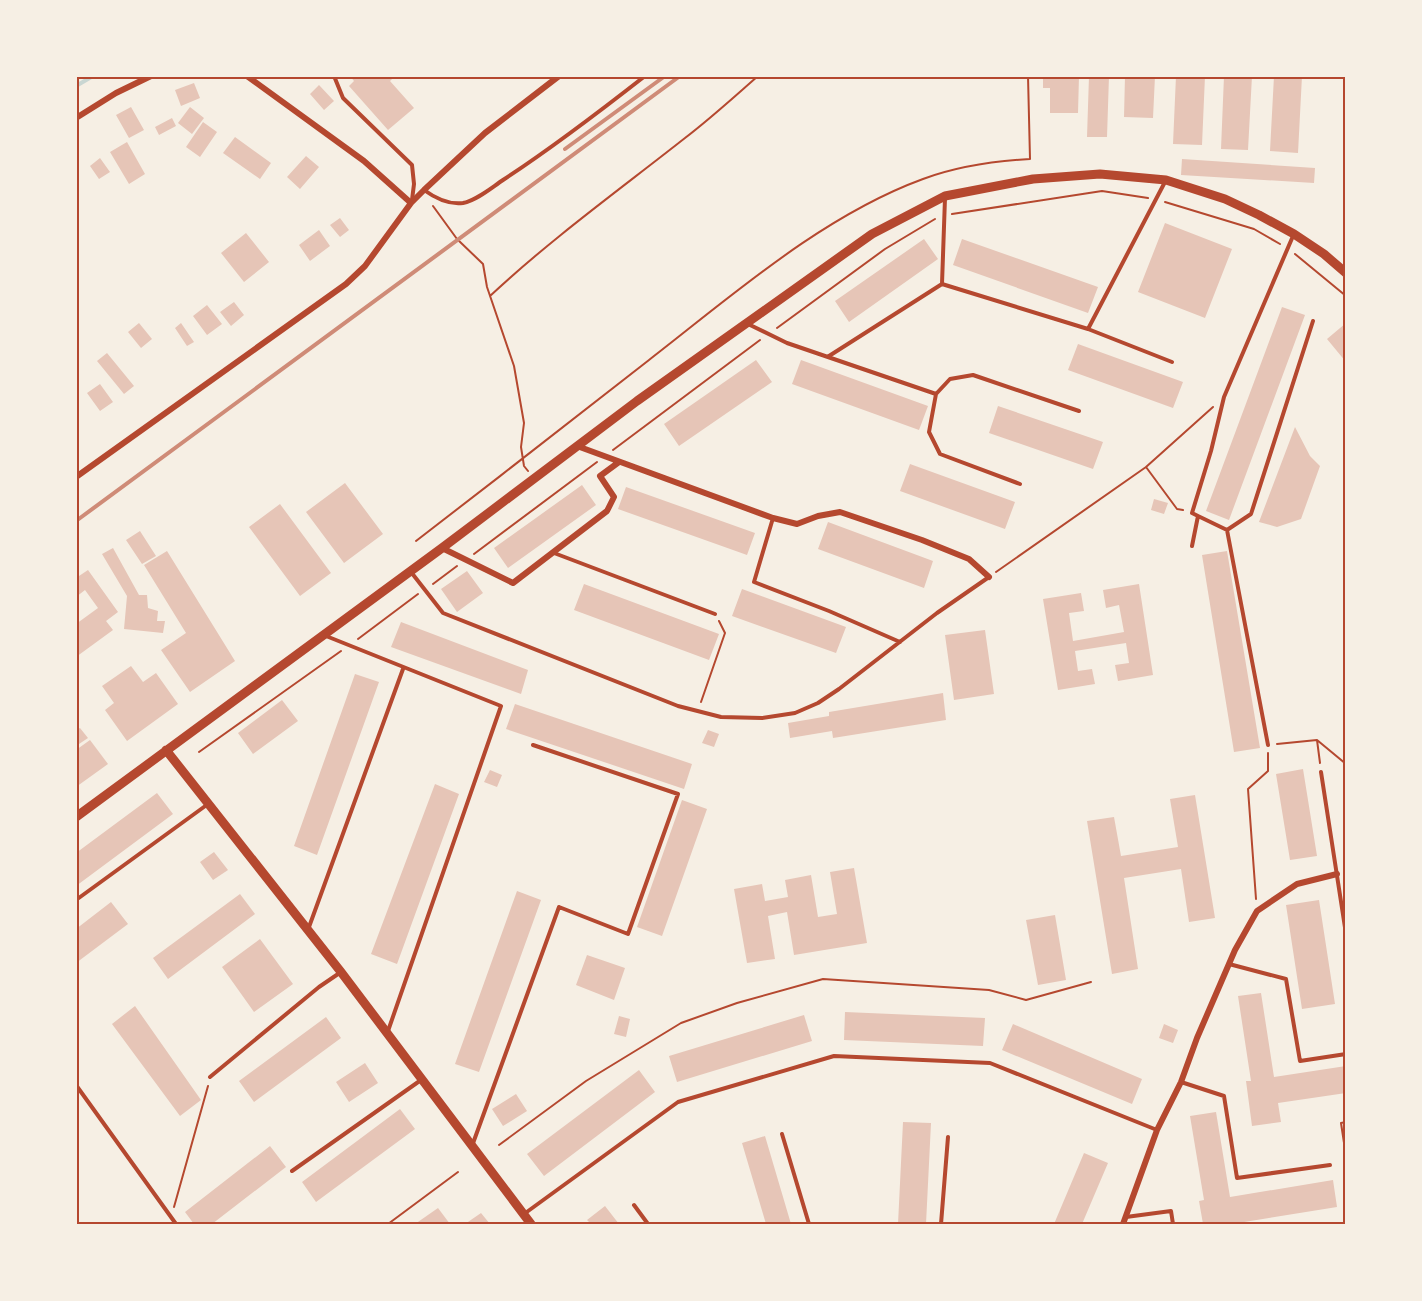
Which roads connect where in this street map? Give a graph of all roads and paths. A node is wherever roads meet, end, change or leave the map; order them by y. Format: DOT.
graph roads {
  1 [pos="151,76"];
  2 [pos="247,76"];
  3 [pos="334,76"];
  4 [pos="559,76"];
  5 [pos="645,76"];
  6 [pos="758,76"];
  7 [pos="1028,76"];
  8 [pos="76,118"];
  9 [pos="1166,180"];
  10 [pos="424,190"];
  11 [pos="945,196"];
  12 [pos="1156,199"];
  13 [pos="411,203"];
  14 [pos="944,215"];
  15 [pos="1294,234"];
  16 [pos="1288,248"];
  17 [pos="1346,273"];
  18 [pos="942,284"];
  19 [pos="490,296"];
  20 [pos="1346,296"];
  21 [pos="1313,321"];
  22 [pos="748,324"];
  23 [pos="1088,329"];
  24 [pos="768,334"];
  25 [pos="829,356"];
  26 [pos="1172,362"];
  27 [pos="936,394"];
  28 [pos="1224,397"];
  29 [pos="1079,411"];
  30 [pos="577,446"];
  31 [pos="605,457"];
  32 [pos="523,458"];
  33 [pos="619,462"];
  34 [pos="1146,467"];
  35 [pos="76,477"];
  36 [pos="533,478"];
  37 [pos="1020,484"];
  38 [pos="1192,513"];
  39 [pos="1198,516"];
  40 [pos="773,518"];
  41 [pos="1227,530"];
  42 [pos="416,541"];
  43 [pos="1192,546"];
  44 [pos="442,548"];
  45 [pos="554,552"];
  46 [pos="466,560"];
  47 [pos="411,571"];
  48 [pos="989,577"];
  49 [pos="425,590"];
  50 [pos="715,614"];
  51 [pos="322,634"];
  52 [pos="900,642"];
  53 [pos="349,646"];
  54 [pos="403,669"];
  55 [pos="698,711"];
  56 [pos="1317,740"];
  57 [pos="533,745"];
  58 [pos="1268,745"];
  59 [pos="166,750"];
  60 [pos="199,752"];
  61 [pos="1346,764"];
  62 [pos="1321,772"];
  63 [pos="208,804"];
  64 [pos="76,816"];
  65 [pos="1336,874"];
  66 [pos="76,900"];
  67 [pos="1257,911"];
  68 [pos="307,930"];
  69 [pos="1346,934"];
  70 [pos="1229,963"];
  71 [pos="341,972"];
  72 [pos="1091,982"];
  73 [pos="387,1035"];
  74 [pos="1346,1054"];
  75 [pos="210,1077"];
  76 [pos="422,1080"];
  77 [pos="1181,1082"];
  78 [pos="76,1085"];
  79 [pos="1346,1122"];
  80 [pos="1157,1130"];
  81 [pos="782,1134"];
  82 [pos="948,1137"];
  83 [pos="499,1145"];
  84 [pos="472,1146"];
  85 [pos="1346,1156"];
  86 [pos="1330,1165"];
  87 [pos="292,1171"];
  88 [pos="458,1172"];
  89 [pos="634,1205"];
  90 [pos="524,1214"];
  91 [pos="171,1217"];
  92 [pos="1124,1221"];
  93 [pos="176,1224"];
  94 [pos="388,1224"];
  95 [pos="531,1224"];
  96 [pos="648,1224"];
  97 [pos="809,1224"];
  98 [pos="941,1224"];
  99 [pos="1173,1224"];
  1 -- 8 [label="street"];
  2 -- 13 [label="street"];
  3 -- 13 [label="lane"];
  4 -- 10 [label="street"];
  5 -- 10 [label="lane"];
  6 -- 19 [label="path"];
  7 -- 32 [label="path"];
  9 -- 11 [label="street"];
  9 -- 12 [label="lane"];
  9 -- 15 [label="street"];
  10 -- 13 [label="street"];
  10 -- 19 [label="path"];
  11 -- 14 [label="lane"];
  11 -- 22 [label="street"];
  12 -- 14 [label="path"];
  12 -- 16 [label="path"];
  12 -- 23 [label="lane"];
  13 -- 35 [label="street"];
  14 -- 18 [label="lane"];
  14 -- 24 [label="path"];
  15 -- 16 [label="lane"];
  15 -- 17 [label="street"];
  16 -- 20 [label="path"];
  16 -- 28 [label="lane"];
  18 -- 23 [label="lane"];
  18 -- 25 [label="lane"];
  19 -- 32 [label="path"];
  21 -- 41 [label="lane"];
  22 -- 24 [label="lane"];
  22 -- 30 [label="street"];
  23 -- 26 [label="lane"];
  24 -- 25 [label="lane"];
  24 -- 31 [label="path"];
  25 -- 27 [label="lane"];
  27 -- 29 [label="lane"];
  27 -- 37 [label="lane"];
  28 -- 34 [label="path"];
  28 -- 38 [label="lane"];
  30 -- 31 [label="street"];
  30 -- 36 [label="street"];
  31 -- 33 [label="street"];
  31 -- 46 [label="path"];
  32 -- 36 [label="path"];
  32 -- 42 [label="path"];
  33 -- 40 [label="street"];
  33 -- 45 [label="street"];
  34 -- 38 [label="path"];
  34 -- 48 [label="path"];
  36 -- 44 [label="street"];
  38 -- 39 [label="lane"];
  39 -- 41 [label="lane"];
  39 -- 43 [label="lane"];
  40 -- 48 [label="street"];
  40 -- 52 [label="lane"];
  41 -- 58 [label="lane"];
  44 -- 46 [label="street"];
  44 -- 47 [label="street"];
  45 -- 46 [label="street"];
  45 -- 50 [label="lane"];
  46 -- 49 [label="path"];
  47 -- 49 [label="lane"];
  47 -- 51 [label="street"];
  48 -- 52 [label="lane"];
  49 -- 53 [label="path"];
  49 -- 55 [label="lane"];
  50 -- 55 [label="path"];
  51 -- 53 [label="lane"];
  51 -- 59 [label="street"];
  52 -- 55 [label="lane"];
  53 -- 54 [label="lane"];
  53 -- 60 [label="path"];
  54 -- 68 [label="lane"];
  54 -- 73 [label="lane"];
  56 -- 58 [label="path"];
  56 -- 61 [label="path"];
  56 -- 62 [label="path"];
  57 -- 84 [label="lane"];
  58 -- 67 [label="path"];
  59 -- 63 [label="street"];
  59 -- 64 [label="street"];
  62 -- 65 [label="lane"];
  63 -- 66 [label="lane"];
  63 -- 68 [label="street"];
  65 -- 67 [label="street"];
  65 -- 69 [label="lane"];
  67 -- 70 [label="street"];
  68 -- 71 [label="street"];
  70 -- 74 [label="lane"];
  70 -- 77 [label="street"];
  71 -- 73 [label="street"];
  71 -- 75 [label="lane"];
  72 -- 83 [label="path"];
  73 -- 76 [label="street"];
  75 -- 91 [label="path"];
  76 -- 84 [label="street"];
  76 -- 87 [label="lane"];
  77 -- 80 [label="street"];
  77 -- 86 [label="lane"];
  78 -- 91 [label="lane"];
  79 -- 85 [label="path"];
  80 -- 90 [label="lane"];
  80 -- 92 [label="street"];
  81 -- 97 [label="lane"];
  82 -- 98 [label="lane"];
  84 -- 90 [label="street"];
  88 -- 94 [label="path"];
  89 -- 96 [label="lane"];
  90 -- 95 [label="street"];
  91 -- 93 [label="lane"];
  92 -- 99 [label="lane"];
}
